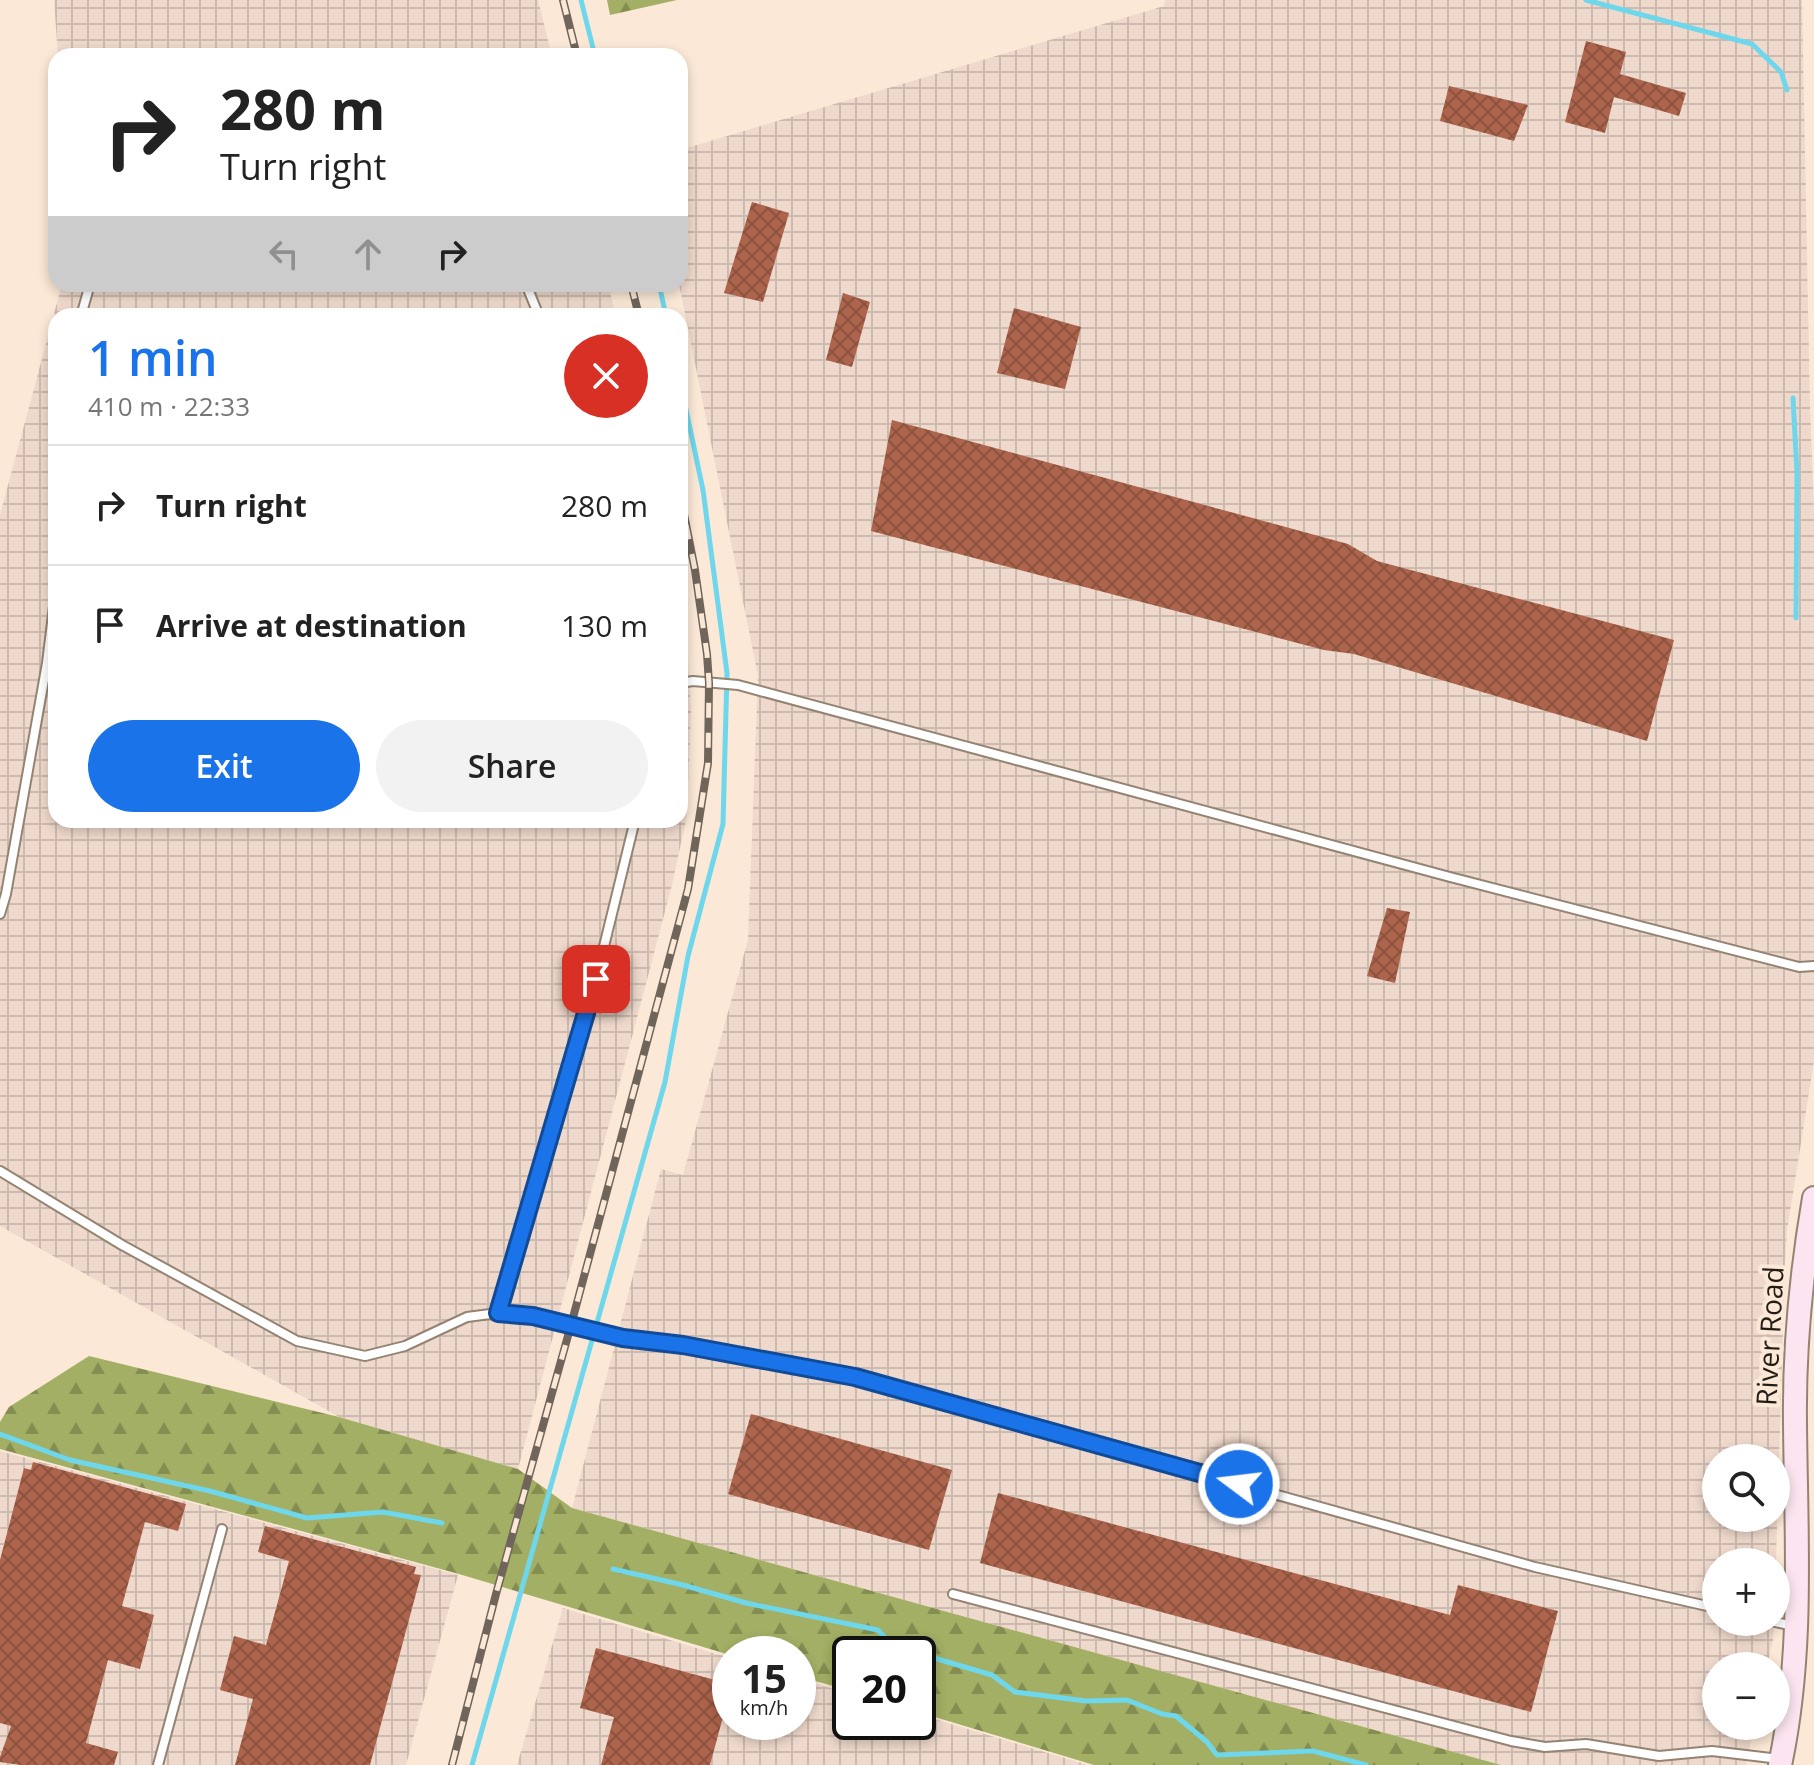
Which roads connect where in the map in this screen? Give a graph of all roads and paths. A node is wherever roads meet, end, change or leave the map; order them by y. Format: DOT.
graph roads {
  1 [pos="48,655"];
  2 [pos="688,682"];
  3 [pos="633,828"];
  4 [pos="0,914"];
  5 [pos="1814,966"];
  6 [pos="0,1171"];
  7 [pos="1814,1198"];
  8 [pos="498,1313"];
  9 [pos="222,1529"];
  10 [pos="953,1594"];
  11 [pos="1702,1605"];
  12 [pos="1790,1610"];
  13 [pos="1787,1636"];
  14 [pos="1780,1762"];
  15 [pos="158,1765"];
  1 -- 4 [label="lane"];
  2 -- 5 [label="lane"];
  3 -- 8 [label="lane"];
  6 -- 8 [label="lane"];
  7 -- 12 [label="main road, River Road"];
  8 -- 11 [label="lane"];
  9 -- 15 [label="lane"];
  10 -- 14 [label="lane"];
  13 -- 14 [label="main road, River Road"];
}
